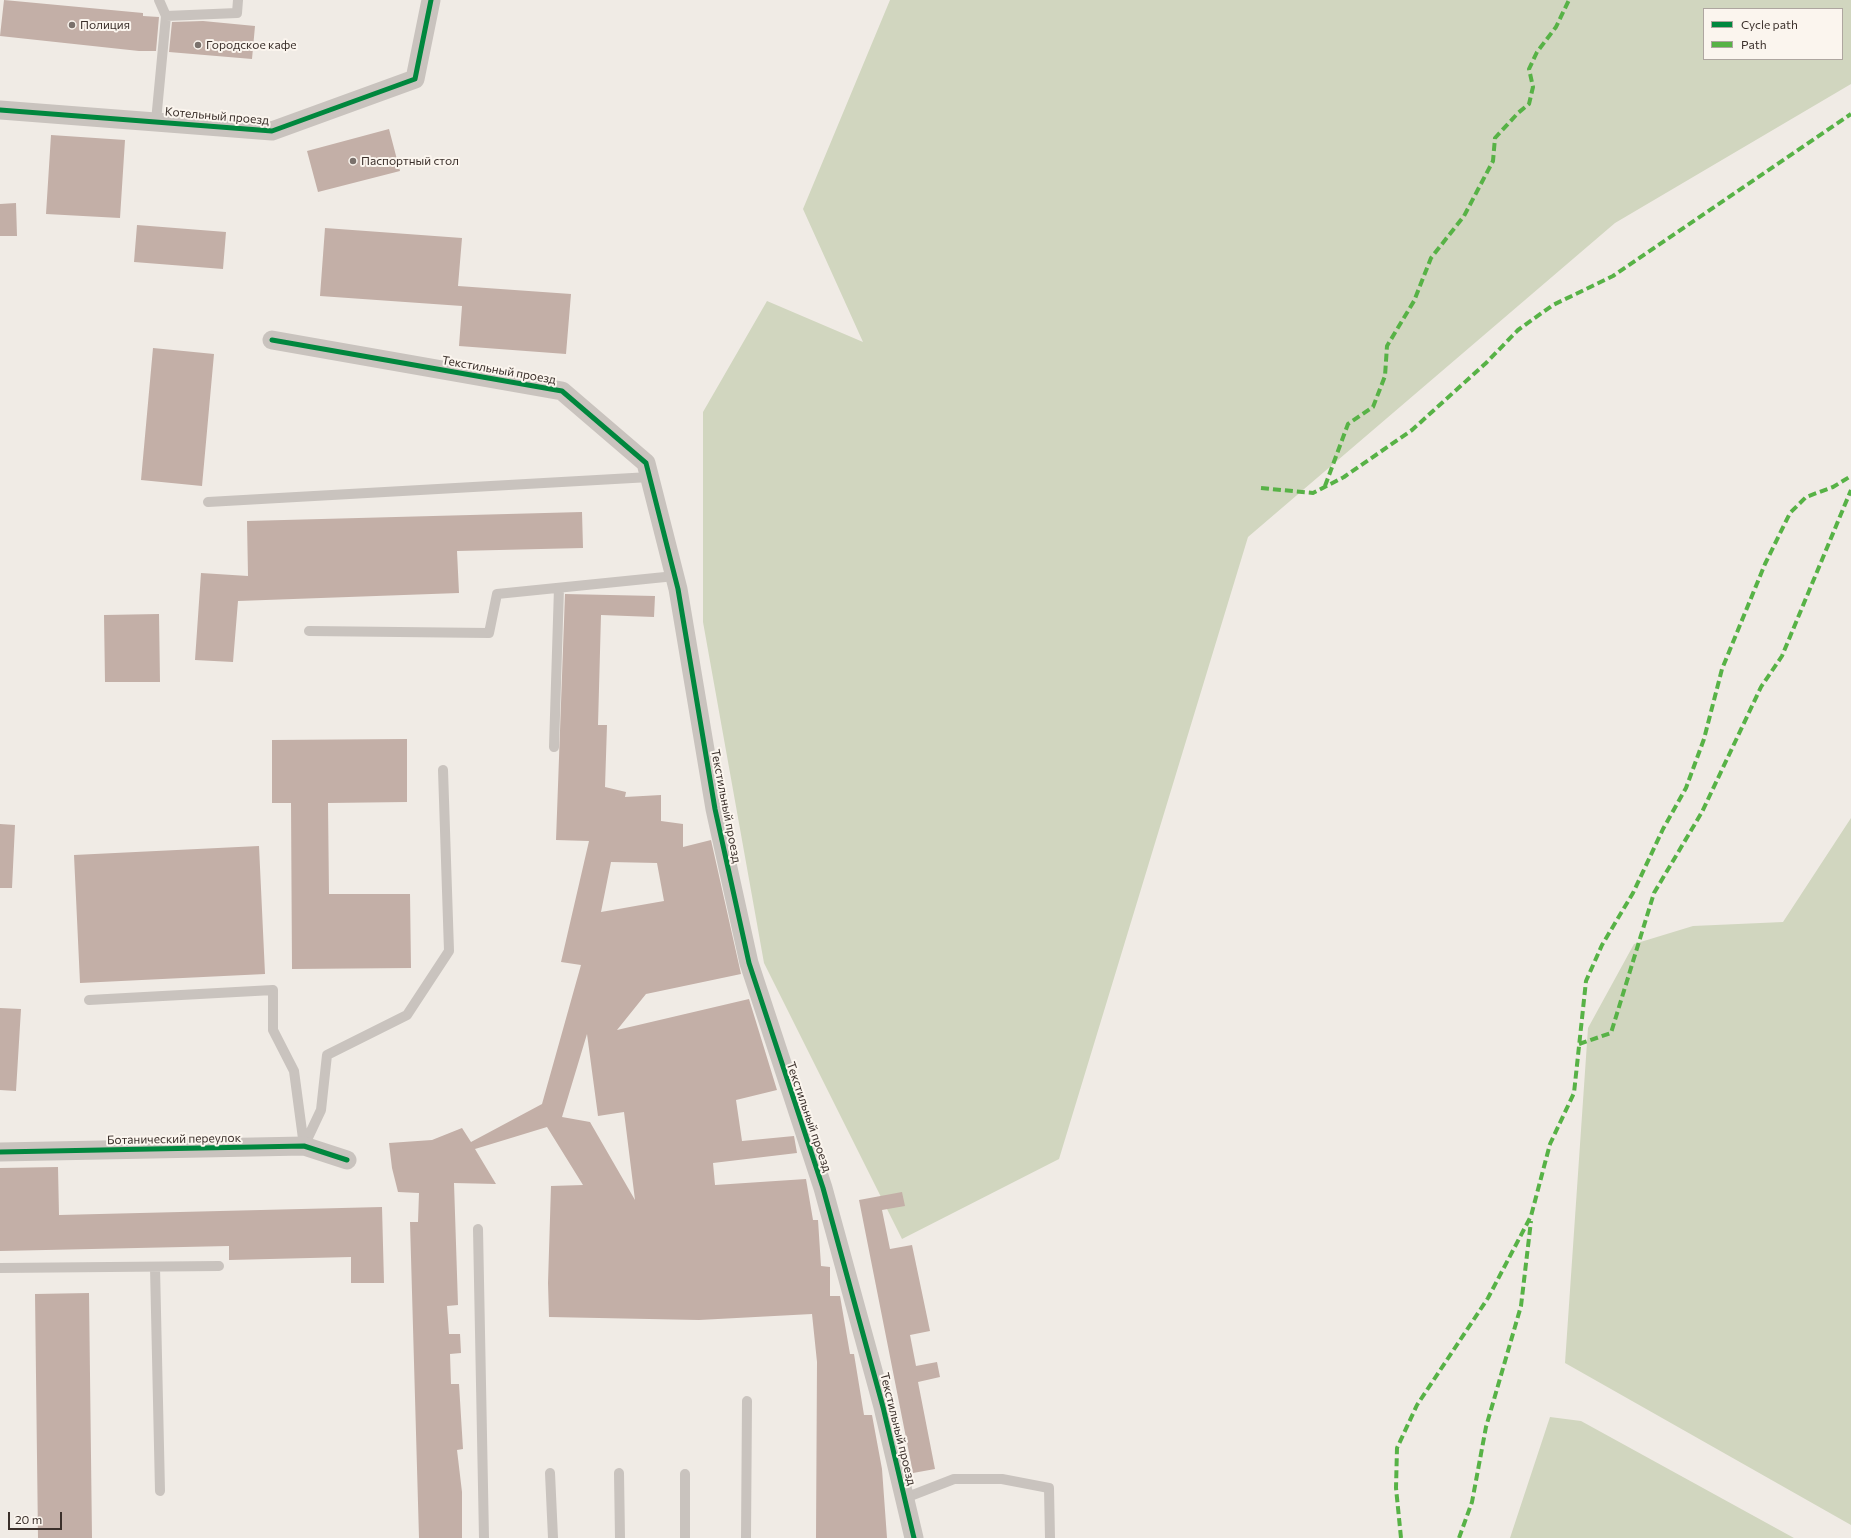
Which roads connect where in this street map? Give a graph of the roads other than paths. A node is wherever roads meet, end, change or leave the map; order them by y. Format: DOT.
graph roads {
  1 [pos="158,0"];
  2 [pos="238,0"];
  3 [pos="431,0"];
  4 [pos="166,16"];
  5 [pos="0,110"];
  6 [pos="156,121"];
  7 [pos="272,340"];
  8 [pos="650,477"];
  9 [pos="208,502"];
  10 [pos="675,576"];
  11 [pos="559,588"];
  12 [pos="309,631"];
  13 [pos="554,747"];
  14 [pos="443,770"];
  15 [pos="89,1000"];
  16 [pos="304,1146"];
  17 [pos="0,1152"];
  18 [pos="347,1160"];
  19 [pos="478,1229"];
  20 [pos="219,1266"];
  21 [pos="155,1267"];
  22 [pos="0,1268"];
  23 [pos="748,1401"];
  24 [pos="550,1473"];
  25 [pos="619,1473"];
  26 [pos="685,1474"];
  27 [pos="160,1491"];
  28 [pos="905,1498"];
  29 [pos="484,1538"];
  30 [pos="554,1538"];
  31 [pos="620,1538"];
  32 [pos="685,1538"];
  33 [pos="746,1538"];
  34 [pos="914,1538"];
  35 [pos="1050,1538"];
  1 -- 4 [label="lane"];
  2 -- 4 [label="lane"];
  3 -- 6 [label="street, Котельный проезд"];
  4 -- 6 [label="lane"];
  5 -- 6 [label="street, Котельный проезд"];
  7 -- 8 [label="street, Текстильный проезд"];
  8 -- 9 [label="lane"];
  8 -- 10 [label="street, Текстильный проезд"];
  10 -- 11 [label="lane"];
  10 -- 28 [label="street, Текстильный проезд"];
  11 -- 12 [label="lane"];
  11 -- 13 [label="lane"];
  14 -- 16 [label="lane"];
  15 -- 16 [label="lane"];
  16 -- 17 [label="street, Ботанический переулок"];
  16 -- 18 [label="street, Ботанический переулок"];
  19 -- 29 [label="lane"];
  20 -- 21 [label="lane"];
  21 -- 22 [label="lane"];
  21 -- 27 [label="lane"];
  23 -- 33 [label="lane"];
  24 -- 30 [label="lane"];
  25 -- 31 [label="lane"];
  26 -- 32 [label="lane"];
  28 -- 34 [label="street, Текстильный проезд"];
  28 -- 35 [label="lane"];
}
